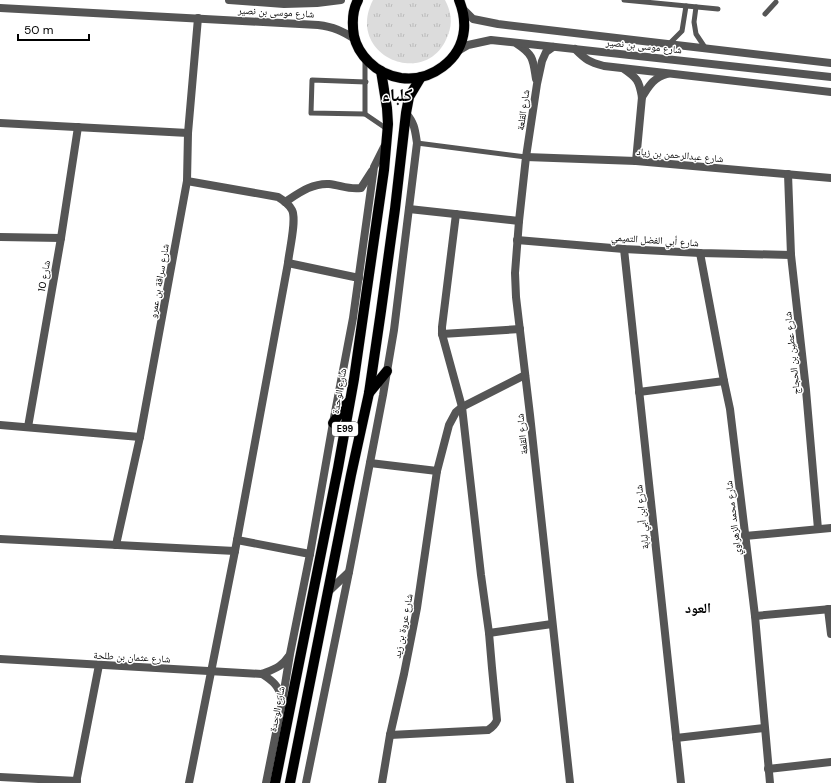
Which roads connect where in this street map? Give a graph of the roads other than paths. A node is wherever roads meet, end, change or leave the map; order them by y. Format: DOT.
graph roads {
  1 [pos="229,0"];
  2 [pos="341,0"];
  3 [pos="358,0"];
  4 [pos="624,0"];
  5 [pos="285,2"];
  6 [pos="776,2"];
  7 [pos="461,4"];
  8 [pos="686,6"];
  9 [pos="696,7"];
  10 [pos="0,8"];
  11 [pos="718,9"];
  12 [pos="765,14"];
  13 [pos="198,18"];
  14 [pos="355,39"];
  15 [pos="516,42"];
  16 [pos="669,44"];
  17 [pos="554,47"];
  18 [pos="575,49"];
  19 [pos="706,49"];
  20 [pos="456,52"];
  21 [pos="365,58"];
  22 [pos="831,63"];
  23 [pos="623,68"];
  24 [pos="381,71"];
  25 [pos="670,74"];
  26 [pos="421,77"];
  27 [pos="831,77"];
  28 [pos="366,82"];
  29 [pos="537,84"];
  30 [pos="831,92"];
  31 [pos="642,97"];
  32 [pos="406,113"];
  33 [pos="365,114"];
  34 [pos="0,123"];
  35 [pos="78,127"];
  36 [pos="387,129"];
  37 [pos="188,133"];
  38 [pos="387,143"];
  39 [pos="417,143"];
  40 [pos="526,157"];
  41 [pos="636,161"];
  42 [pos="374,168"];
  43 [pos="788,174"];
  44 [pos="831,178"];
  45 [pos="187,181"];
  46 [pos="285,202"];
  47 [pos="409,209"];
  48 [pos="456,214"];
  49 [pos="519,221"];
  50 [pos="0,237"];
  51 [pos="61,238"];
  52 [pos="517,240"];
  53 [pos="624,249"];
  54 [pos="700,253"];
  55 [pos="791,255"];
  56 [pos="288,263"];
  57 [pos="359,278"];
  58 [pos="520,329"];
  59 [pos="442,334"];
  60 [pos="387,371"];
  61 [pos="525,375"];
  62 [pos="724,381"];
  63 [pos="639,392"];
  64 [pos="369,393"];
  65 [pos="350,400"];
  66 [pos="462,407"];
  67 [pos="333,423"];
  68 [pos="0,425"];
  69 [pos="28,428"];
  70 [pos="140,437"];
  71 [pos="370,463"];
  72 [pos="437,471"];
  73 [pos="831,528"];
  74 [pos="818,530"];
  75 [pos="745,536"];
  76 [pos="0,539"];
  77 [pos="237,540"];
  78 [pos="116,545"];
  79 [pos="235,551"];
  80 [pos="310,554"];
  81 [pos="348,572"];
  82 [pos="329,591"];
  83 [pos="829,609"];
  84 [pos="755,616"];
  85 [pos="552,624"];
  86 [pos="490,633"];
  87 [pos="831,634"];
  88 [pos="290,654"];
  89 [pos="0,659"];
  90 [pos="99,665"];
  91 [pos="212,671"];
  92 [pos="262,674"];
  93 [pos="282,703"];
  94 [pos="764,728"];
  95 [pos="390,735"];
  96 [pos="676,738"];
  97 [pos="831,762"];
  98 [pos="768,769"];
  99 [pos="0,777"];
  100 [pos="76,782"];
  101 [pos="271,782"];
  102 [pos="189,783"];
  103 [pos="290,783"];
  104 [pos="306,783"];
  105 [pos="382,783"];
  106 [pos="570,783"];
  107 [pos="680,783"];
  108 [pos="770,783"];
  1 -- 5 [label="street, شارع موسى بن نصير"];
  2 -- 5 [label="street, شارع موسى بن نصير"];
  3 -- 14 [label="main road"];
  4 -- 8 [label="lane"];
  6 -- 12 [label="lane"];
  7 -- 16 [label="street, شارع موسى بن نصير"];
  7 -- 20 [label="main road"];
  8 -- 9 [label="lane"];
  8 -- 16 [label="lane"];
  9 -- 11 [label="lane"];
  9 -- 19 [label="lane"];
  10 -- 13 [label="street, شارع موسى بن نصير"];
  13 -- 14 [label="street, شارع موسى بن نصير"];
  13 -- 37 [label="street, شارع سراقة بن عمرو"];
  14 -- 21 [label="main road"];
  15 -- 17 [label="street, شارع موسى بن نصير"];
  15 -- 20 [label="street, شارع موسى بن نصير"];
  15 -- 29 [label="street, شارع القلعة"];
  16 -- 19 [label="street, شارع موسى بن نصير"];
  17 -- 18 [label="street, شارع موسى بن نصير"];
  17 -- 29 [label="street, شارع القلعة"];
  18 -- 23 [label="street"];
  18 -- 27 [label="street, شارع موسى بن نصير"];
  19 -- 22 [label="street, شارع موسى بن نصير"];
  20 -- 26 [label="main road"];
  21 -- 24 [label="main road"];
  21 -- 28 [label="lane"];
  23 -- 25 [label="street"];
  23 -- 31 [label="street"];
  24 -- 26 [label="main road"];
  24 -- 36 [label="main road, شارع الوحدة / E99"];
  25 -- 30 [label="street"];
  25 -- 31 [label="street"];
  26 -- 32 [label="main road, E99"];
  28 -- 33 [label="lane"];
  28 -- 33 [label="lane"];
  29 -- 40 [label="street, شارع القلعة"];
  31 -- 41 [label="street"];
  32 -- 39 [label="street"];
  32 -- 64 [label="main road, E99"];
  33 -- 36 [label="lane"];
  34 -- 35 [label="street"];
  35 -- 37 [label="street"];
  35 -- 51 [label="street, شارع 10"];
  36 -- 38 [label="main road, شارع الوحدة / E99"];
  37 -- 45 [label="street, شارع سراقة بن عمرو"];
  38 -- 42 [label="street"];
  38 -- 65 [label="main road, شارع الوحدة / E99"];
  39 -- 40 [label="lane"];
  39 -- 47 [label="street"];
  40 -- 41 [label="street, شارع عبدالرحمن بن زياد"];
  40 -- 49 [label="street, شارع القلعة"];
  41 -- 43 [label="street, شارع عبدالرحمن بن زياد"];
  42 -- 46 [label="street"];
  42 -- 57 [label="street"];
  43 -- 44 [label="street, شارع عبدالرحمن بن زياد"];
  43 -- 55 [label="street, شارع عطين بن الحجاج"];
  45 -- 46 [label="street"];
  45 -- 70 [label="street, شارع سراقة بن عمرو"];
  46 -- 56 [label="street"];
  47 -- 48 [label="street"];
  47 -- 60 [label="street"];
  48 -- 49 [label="street"];
  48 -- 59 [label="street"];
  49 -- 52 [label="street, شارع القلعة"];
  50 -- 51 [label="street"];
  51 -- 69 [label="street, شارع 10"];
  52 -- 53 [label="street, شارع أبي الفضل التميمي"];
  52 -- 58 [label="street, شارع القلعة"];
  53 -- 54 [label="street, شارع أبي الفضل التميمي"];
  53 -- 63 [label="street, شارع ابن أبي لبابة"];
  54 -- 55 [label="street, شارع أبي الفضل التميمي"];
  54 -- 62 [label="street, شارع محمد الزهراوي"];
  55 -- 74 [label="street, شارع عطين بن الحجاج"];
  56 -- 57 [label="street"];
  56 -- 77 [label="street"];
  57 -- 67 [label="street"];
  58 -- 59 [label="street"];
  58 -- 61 [label="street, شارع القلعة"];
  59 -- 66 [label="street"];
  60 -- 64 [label="main road"];
  60 -- 71 [label="street"];
  61 -- 66 [label="street"];
  61 -- 85 [label="street, شارع القلعة"];
  62 -- 63 [label="street"];
  62 -- 75 [label="street, شارع محمد الزهراوي"];
  63 -- 96 [label="street, شارع ابن أبي لبابة"];
  64 -- 82 [label="main road, E99"];
  65 -- 67 [label="main road"];
  65 -- 101 [label="main road, شارع الوحدة / E99"];
  66 -- 72 [label="street, شارع عروة بن زيد"];
  66 -- 86 [label="street"];
  67 -- 80 [label="street"];
  68 -- 69 [label="street"];
  69 -- 70 [label="street"];
  70 -- 78 [label="street, شارع سراقة بن عمرو"];
  71 -- 72 [label="street"];
  71 -- 81 [label="street"];
  72 -- 95 [label="street, شارع عروة بن زيد"];
  73 -- 74 [label="street"];
  74 -- 75 [label="street"];
  75 -- 84 [label="street, شارع محمد الزهراوي"];
  76 -- 78 [label="street"];
  77 -- 79 [label="street"];
  77 -- 80 [label="street"];
  78 -- 79 [label="street"];
  79 -- 91 [label="street"];
  80 -- 88 [label="street"];
  81 -- 82 [label="street"];
  81 -- 104 [label="street"];
  82 -- 103 [label="main road, E99"];
  83 -- 84 [label="street"];
  83 -- 87 [label="street"];
  84 -- 94 [label="street, شارع محمد الزهراوي"];
  85 -- 86 [label="street"];
  85 -- 106 [label="street, شارع القلعة"];
  86 -- 95 [label="street"];
  88 -- 92 [label="street, شارع عثمان بن طلحة"];
  88 -- 93 [label="street"];
  89 -- 90 [label="street, شارع عثمان بن طلحة"];
  90 -- 91 [label="street, شارع عثمان بن طلحة"];
  90 -- 100 [label="street"];
  91 -- 92 [label="street, شارع عثمان بن طلحة"];
  91 -- 102 [label="street"];
  92 -- 93 [label="street"];
  93 -- 101 [label="street"];
  94 -- 96 [label="street"];
  94 -- 98 [label="street, شارع محمد الزهراوي"];
  95 -- 105 [label="street, شارع عروة بن زيد"];
  96 -- 107 [label="street, شارع ابن أبي لبابة"];
  97 -- 98 [label="street"];
  98 -- 108 [label="street, شارع محمد الزهراوي"];
  99 -- 100 [label="street"];
}
